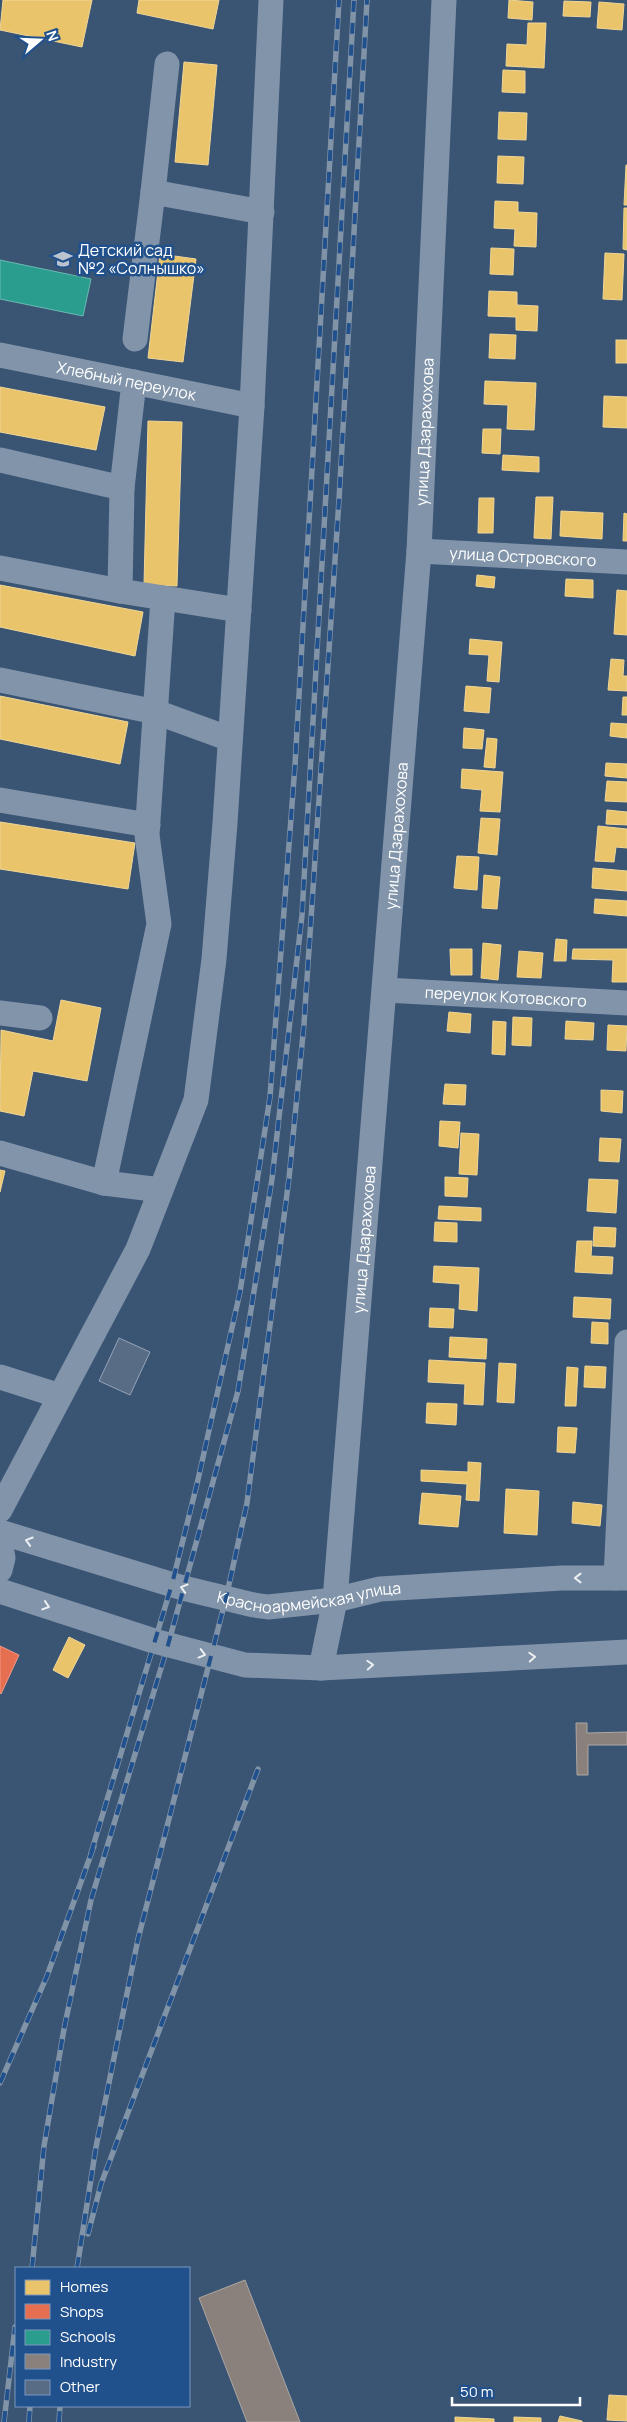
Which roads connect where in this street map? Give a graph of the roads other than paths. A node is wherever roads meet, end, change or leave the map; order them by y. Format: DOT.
graph roads {
  1 [pos="271,0"];
  2 [pos="444,0"];
  3 [pos="167,64"];
  4 [pos="153,192"];
  5 [pos="262,212"];
  6 [pos="135,339"];
  7 [pos="0,355"];
  8 [pos="134,382"];
  9 [pos="252,406"];
  10 [pos="0,460"];
  11 [pos="122,488"];
  12 [pos="419,551"];
  13 [pos="627,562"];
  14 [pos="0,568"];
  15 [pos="120,591"];
  16 [pos="162,598"];
  17 [pos="239,610"];
  18 [pos="0,680"];
  19 [pos="156,712"];
  20 [pos="230,739"];
  21 [pos="0,800"];
  22 [pos="148,825"];
  23 [pos="386,990"];
  24 [pos="627,1003"];
  25 [pos="0,1013"];
  26 [pos="40,1018"];
  27 [pos="0,1153"];
  28 [pos="104,1183"];
  29 [pos="161,1190"];
  30 [pos="627,1342"];
  31 [pos="0,1377"];
  32 [pos="60,1396"];
  33 [pos="7,1487"];
  34 [pos="0,1510"];
  35 [pos="0,1532"];
  36 [pos="0,1541"];
  37 [pos="0,1570"];
  38 [pos="621,1578"];
  39 [pos="0,1591"];
  40 [pos="335,1600"];
  41 [pos="627,1652"];
  42 [pos="321,1668"];
  1 -- 5 [label="street"];
  2 -- 12 [label="street, улица Дзарахохова"];
  3 -- 4 [label="street"];
  4 -- 5 [label="street"];
  4 -- 6 [label="street"];
  5 -- 9 [label="street"];
  7 -- 8 [label="street, Хлебный переулок"];
  8 -- 9 [label="street, Хлебный переулок"];
  8 -- 11 [label="street"];
  9 -- 17 [label="street"];
  10 -- 11 [label="street"];
  11 -- 15 [label="street"];
  12 -- 13 [label="street, улица Островского"];
  12 -- 23 [label="street, улица Дзарахохова"];
  14 -- 15 [label="street"];
  15 -- 16 [label="street"];
  16 -- 17 [label="street"];
  16 -- 19 [label="street"];
  17 -- 20 [label="street"];
  18 -- 19 [label="street"];
  19 -- 20 [label="street"];
  19 -- 22 [label="street"];
  20 -- 29 [label="street"];
  21 -- 22 [label="street"];
  22 -- 28 [label="street"];
  23 -- 24 [label="street, переулок Котовского"];
  23 -- 40 [label="street, улица Дзарахохова"];
  25 -- 26 [label="street"];
  27 -- 28 [label="street"];
  28 -- 29 [label="street"];
  29 -- 32 [label="street"];
  30 -- 38 [label="street"];
  31 -- 32 [label="street"];
  32 -- 33 [label="street"];
  33 -- 34 [label="street"];
  40 -- 35 [label="street, Красноармейская улица, one-way"];
  36 -- 37 [label="street"];
  38 -- 40 [label="street, Красноармейская улица, one-way"];
  39 -- 42 [label="street, one-way"];
  40 -- 42 [label="street, улица Дзарахохова"];
  42 -- 41 [label="street, one-way"];
}
